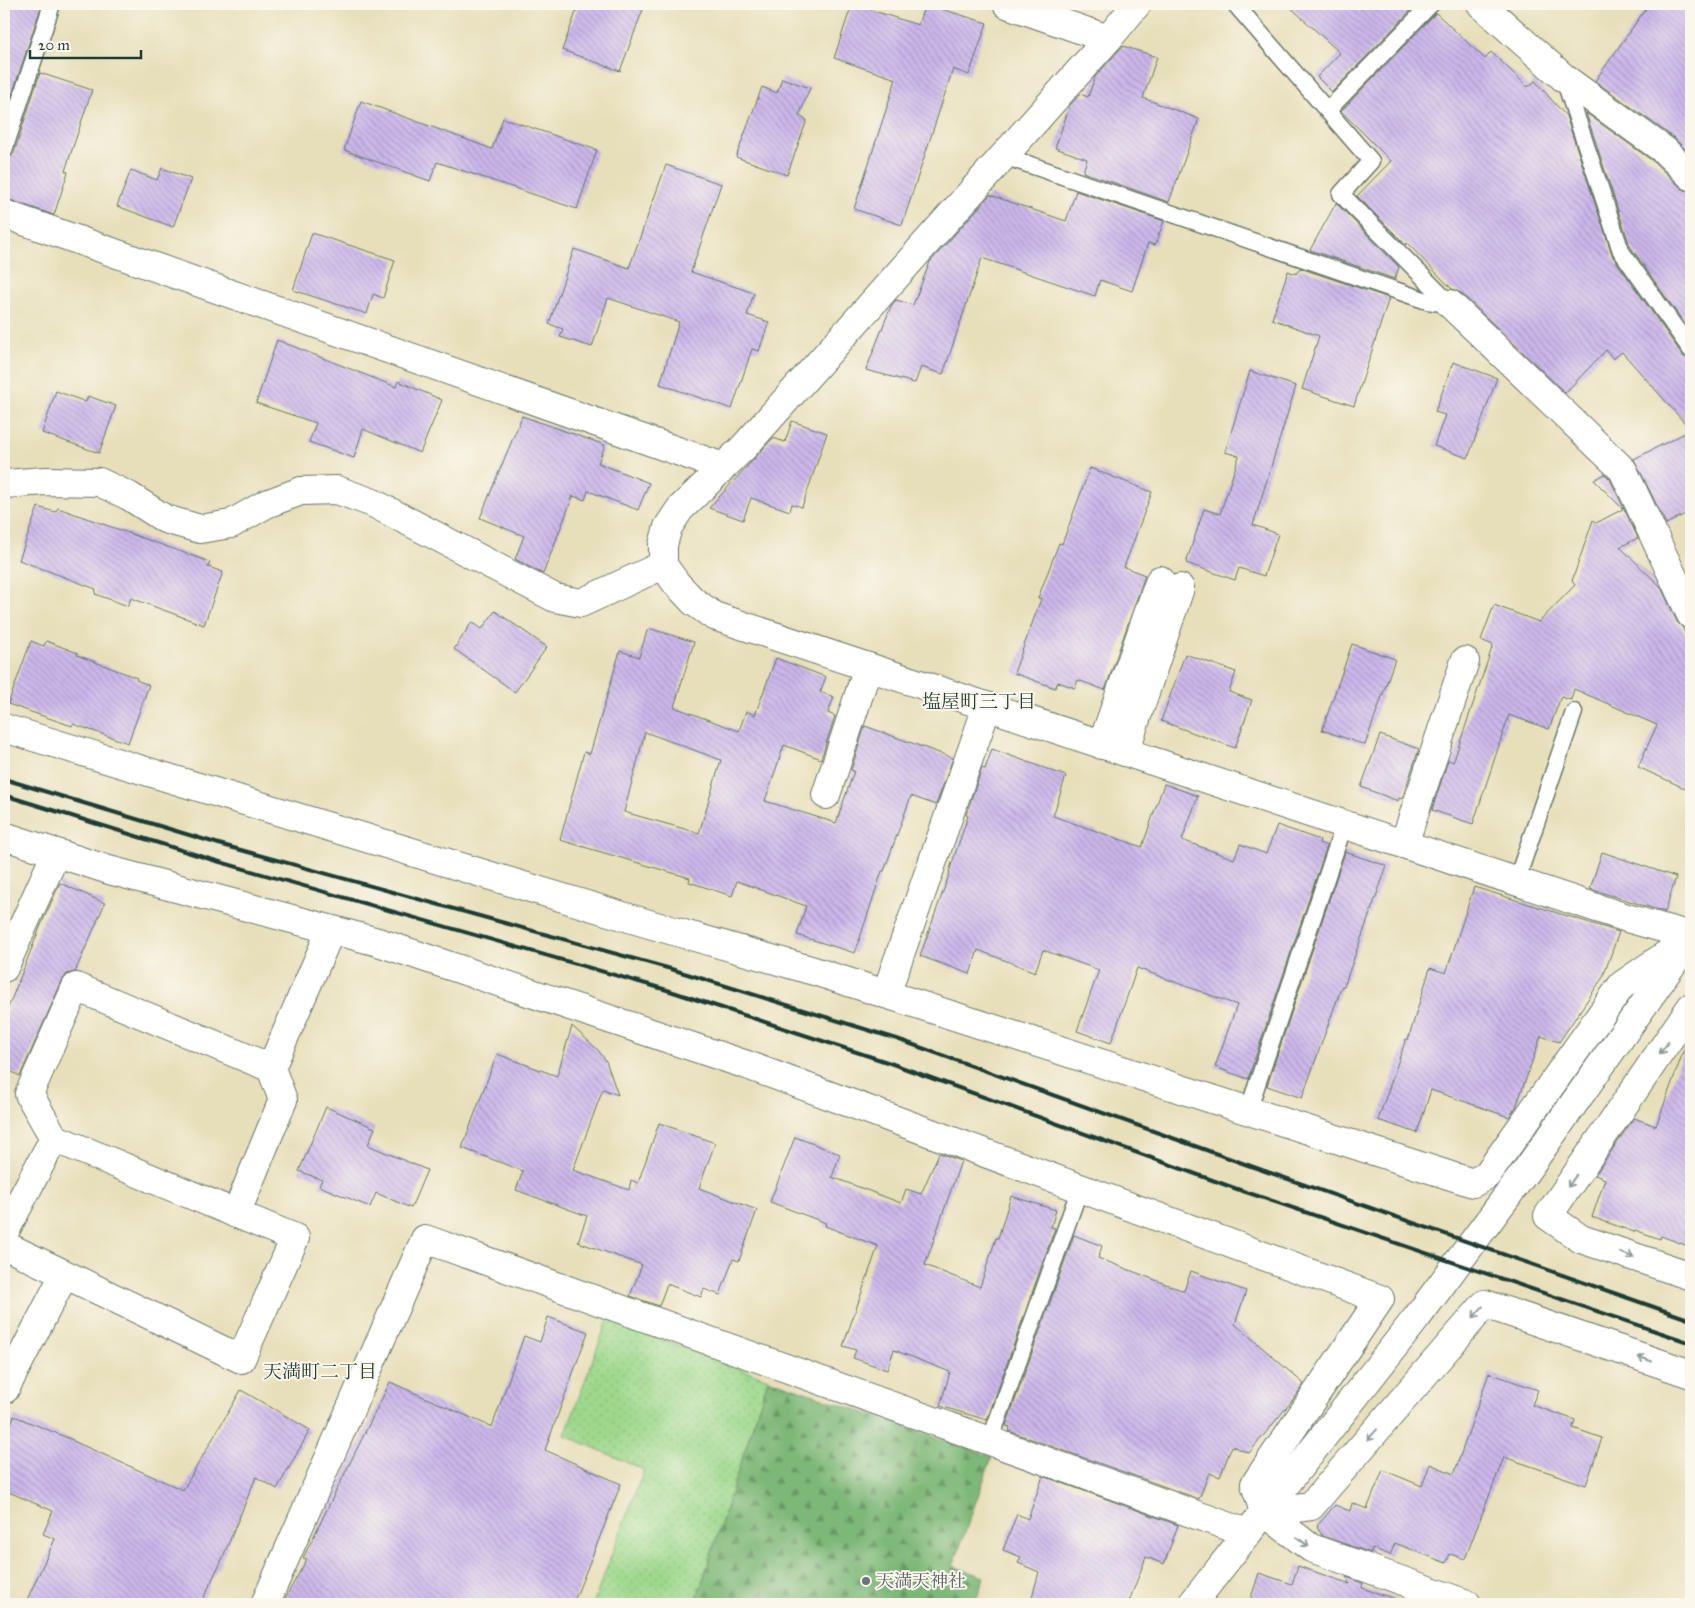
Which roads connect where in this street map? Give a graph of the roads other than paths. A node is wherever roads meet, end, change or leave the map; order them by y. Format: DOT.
graph roads {
  1 [pos="52,4"];
  2 [pos="1007,4"];
  3 [pos="1137,4"];
  4 [pos="1234,4"];
  5 [pos="1431,4"];
  6 [pos="1481,4"];
  7 [pos="1108,38"];
  8 [pos="1564,78"];
  9 [pos="1328,110"];
  10 [pos="4,150"];
  11 [pos="1004,156"];
  12 [pos="1691,176"];
  13 [pos="4,214"];
  14 [pos="1450,304"];
  15 [pos="1691,350"];
  16 [pos="723,467"];
  17 [pos="4,484"];
  18 [pos="663,565"];
  19 [pos="1170,584"];
  20 [pos="1691,615"];
  21 [pos="1465,661"];
  22 [pos="868,667"];
  23 [pos="987,706"];
  24 [pos="1574,712"];
  25 [pos="4,728"];
  26 [pos="1113,748"];
  27 [pos="826,795"];
  28 [pos="1344,825"];
  29 [pos="4,836"];
  30 [pos="1404,844"];
  31 [pos="56,853"];
  32 [pos="1516,882"];
  33 [pos="331,930"];
  34 [pos="1691,937"];
  35 [pos="4,968"];
  36 [pos="886,994"];
  37 [pos="1691,1007"];
  38 [pos="271,1068"];
  39 [pos="1248,1111"];
  40 [pos="54,1138"];
  41 [pos="1080,1188"];
  42 [pos="236,1214"];
  43 [pos="4,1233"];
  44 [pos="4,1245"];
  45 [pos="64,1275"];
  46 [pos="1691,1276"];
  47 [pos="1691,1374"];
  48 [pos="6,1389"];
  49 [pos="990,1441"];
  50 [pos="1264,1512"];
  51 [pos="1248,1533"];
  52 [pos="265,1604"];
  53 [pos="1192,1604"];
  54 [pos="1467,1604"];
  1 -- 10 [label="lane"];
  2 -- 7 [label="street"];
  3 -- 7 [label="street"];
  4 -- 9 [label="lane"];
  5 -- 9 [label="lane"];
  6 -- 8 [label="street"];
  7 -- 11 [label="street"];
  8 -- 12 [label="street"];
  8 -- 15 [label="lane"];
  9 -- 14 [label="lane"];
  11 -- 14 [label="lane"];
  11 -- 16 [label="street"];
  13 -- 16 [label="street"];
  14 -- 20 [label="street"];
  16 -- 18 [label="street"];
  17 -- 18 [label="street"];
  18 -- 22 [label="street"];
  19 -- 26 [label="street"];
  21 -- 30 [label="street"];
  22 -- 23 [label="street"];
  22 -- 27 [label="street"];
  23 -- 26 [label="street"];
  23 -- 36 [label="street"];
  24 -- 32 [label="lane"];
  25 -- 36 [label="street"];
  26 -- 28 [label="street"];
  28 -- 30 [label="street"];
  28 -- 39 [label="lane"];
  29 -- 31 [label="street"];
  30 -- 32 [label="street"];
  31 -- 33 [label="street"];
  31 -- 35 [label="street"];
  32 -- 34 [label="street"];
  33 -- 38 [label="street"];
  33 -- 41 [label="street"];
  34 -- 39 [label="street"];
  34 -- 50 [label="street"];
  36 -- 39 [label="street"];
  37 -- 46 [label="street, one-way"];
  38 -- 40 [label="street"];
  38 -- 42 [label="street"];
  40 -- 42 [label="street"];
  40 -- 43 [label="street"];
  41 -- 49 [label="lane"];
  41 -- 50 [label="street"];
  42 -- 45 [label="street"];
  44 -- 45 [label="street"];
  45 -- 48 [label="street"];
  47 -- 50 [label="street, one-way"];
  49 -- 51 [label="street"];
  49 -- 52 [label="street"];
  50 -- 51 [label="street"];
  50 -- 54 [label="street, one-way"];
  51 -- 53 [label="street"];
}
